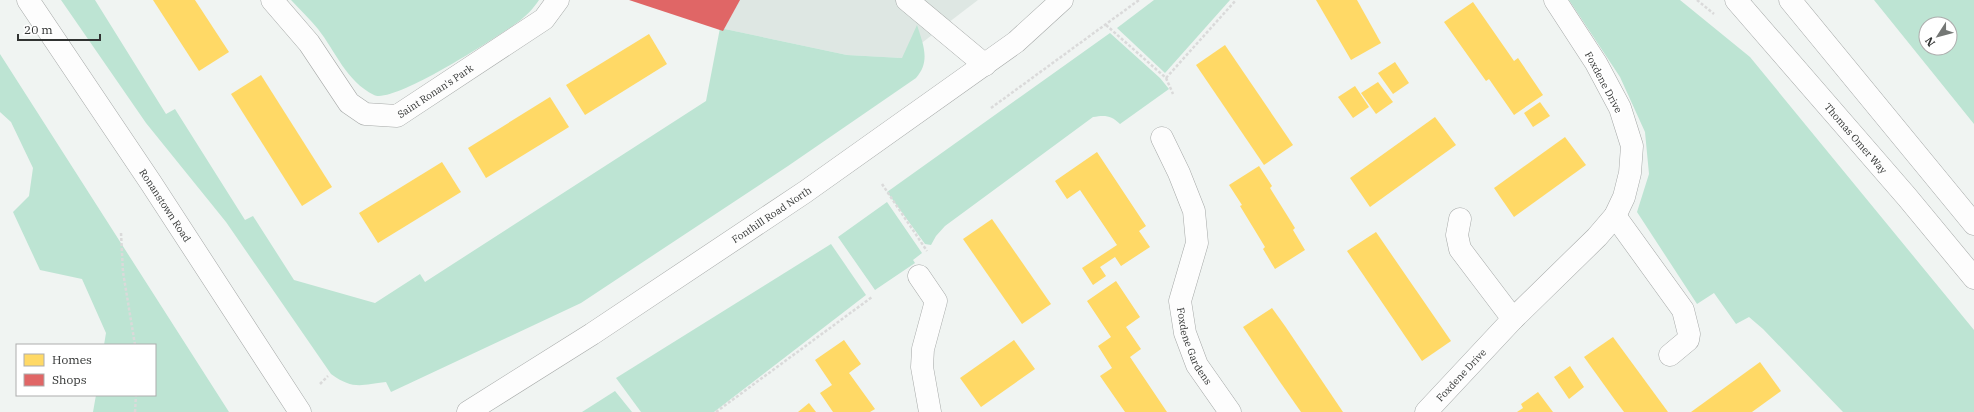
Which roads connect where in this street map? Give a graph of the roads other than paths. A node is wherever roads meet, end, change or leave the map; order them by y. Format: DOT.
graph roads {
  1 [pos="28,0"];
  2 [pos="272,0"];
  3 [pos="558,0"];
  4 [pos="907,0"];
  5 [pos="1062,0"];
  6 [pos="1555,0"];
  7 [pos="1736,0"];
  8 [pos="1790,0"];
  9 [pos="985,66"];
  10 [pos="1162,138"];
  11 [pos="1615,216"];
  12 [pos="1460,219"];
  13 [pos="1974,224"];
  14 [pos="919,276"];
  15 [pos="1974,278"];
  16 [pos="1513,320"];
  17 [pos="1670,354"];
  18 [pos="300,412"];
  19 [pos="468,412"];
  20 [pos="930,412"];
  21 [pos="1230,412"];
  22 [pos="1426,412"];
  1 -- 18 [label="street, Ronanstown Road"];
  2 -- 3 [label="street, Saint Ronan's Park"];
  4 -- 9 [label="street"];
  5 -- 9 [label="street, Fonthill Road North"];
  6 -- 11 [label="street, Foxdene Drive"];
  7 -- 15 [label="street, Thomas Omer Way"];
  8 -- 13 [label="street"];
  9 -- 19 [label="street, Fonthill Road North"];
  10 -- 21 [label="street, Foxdene Gardens"];
  11 -- 16 [label="street, Foxdene Drive"];
  11 -- 17 [label="street"];
  12 -- 16 [label="street"];
  14 -- 20 [label="street"];
  16 -- 22 [label="street, Foxdene Drive"];
}
